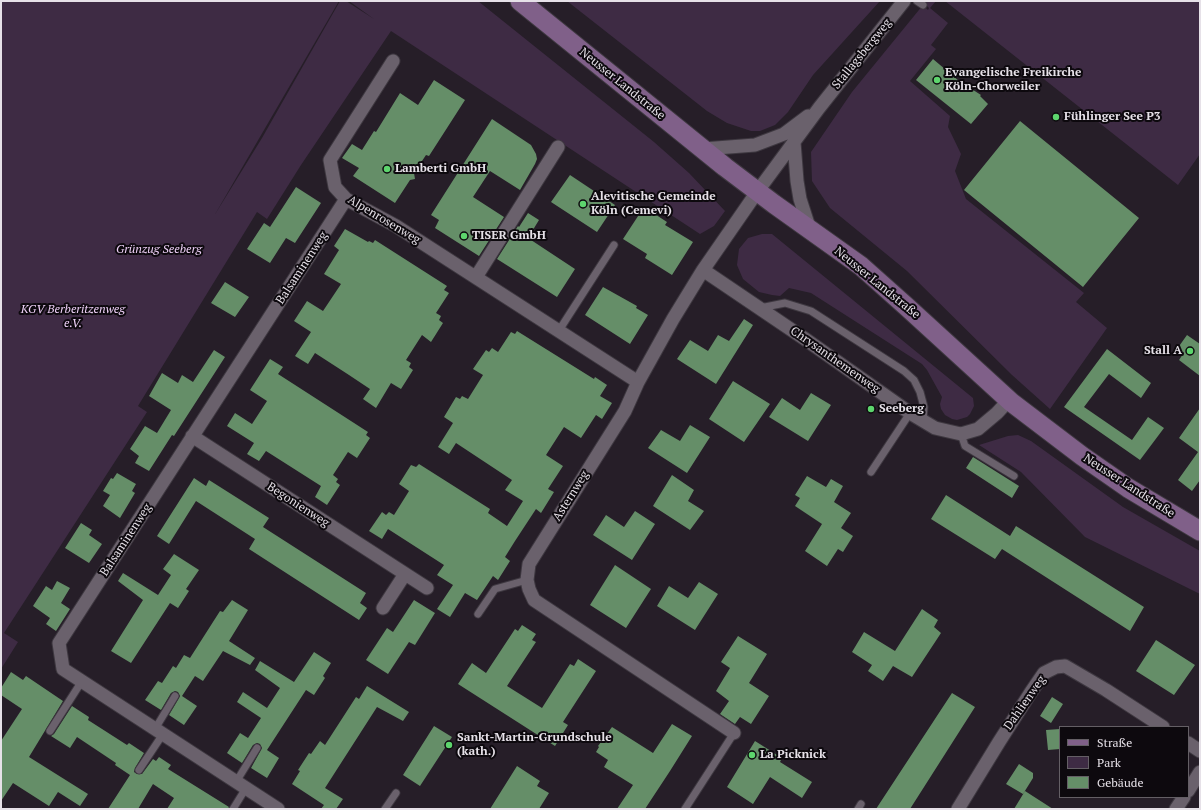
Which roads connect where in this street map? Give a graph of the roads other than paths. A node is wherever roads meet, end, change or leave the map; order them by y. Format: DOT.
graph roads {
  1 [pos="520,1"];
  2 [pos="904,1"];
  3 [pos="393,61"];
  4 [pos="819,108"];
  5 [pos="794,142"];
  6 [pos="558,147"];
  7 [pos="703,149"];
  8 [pos="757,192"];
  9 [pos="346,199"];
  10 [pos="810,231"];
  11 [pos="614,245"];
  12 [pos="703,270"];
  13 [pos="476,277"];
  14 [pos="759,308"];
  15 [pos="558,332"];
  16 [pos="638,382"];
  17 [pos="1009,400"];
  18 [pos="910,413"];
  19 [pos="923,420"];
  20 [pos="961,434"];
  21 [pos="192,436"];
  22 [pos="871,472"];
  23 [pos="1014,476"];
  24 [pos="1200,531"];
  25 [pos="405,574"];
  26 [pos="527,580"];
  27 [pos="427,588"];
  28 [pos="383,608"];
  29 [pos="478,614"];
  30 [pos="82,681"];
  31 [pos="175,696"];
  32 [pos="1161,726"];
  33 [pos="50,731"];
  34 [pos="159,731"];
  35 [pos="734,733"];
  36 [pos="1189,744"];
  37 [pos="257,748"];
  38 [pos="1200,751"];
  39 [pos="139,770"];
  40 [pos="1200,772"];
  41 [pos="241,785"];
  42 [pos="1189,789"];
  43 [pos="396,793"];
  44 [pos="1183,798"];
  45 [pos="234,809"];
  46 [pos="278,809"];
  47 [pos="385,809"];
  48 [pos="685,809"];
  49 [pos="958,809"];
  50 [pos="1176,809"];
  1 -- 7 [label="main road, Neusser Landstraße"];
  2 -- 4 [label="street, Stallagsbergweg"];
  3 -- 9 [label="street, Alpenrosenweg"];
  4 -- 5 [label="street, Stallagsbergweg"];
  4 -- 7 [label="street, Stallagsbergweg"];
  5 -- 8 [label="street, Stallagsbergweg"];
  5 -- 10 [label="street"];
  6 -- 13 [label="street"];
  7 -- 8 [label="main road, Neusser Landstraße"];
  8 -- 10 [label="main road, Neusser Landstraße"];
  8 -- 12 [label="street, Asternweg"];
  9 -- 13 [label="street, Alpenrosenweg"];
  9 -- 21 [label="street, Balsaminenweg"];
  10 -- 17 [label="main road, Neusser Landstraße"];
  11 -- 15 [label="lane"];
  12 -- 14 [label="street, Chrysanthemenweg"];
  12 -- 16 [label="street, Asternweg"];
  13 -- 15 [label="street, Alpenrosenweg"];
  14 -- 18 [label="street, Chrysanthemenweg"];
  14 -- 19 [label="lane"];
  15 -- 16 [label="street, Alpenrosenweg"];
  16 -- 26 [label="street, Asternweg"];
  17 -- 20 [label="street"];
  17 -- 24 [label="main road, Neusser Landstraße"];
  18 -- 19 [label="street, Chrysanthemenweg"];
  18 -- 22 [label="lane"];
  19 -- 20 [label="street, Chrysanthemenweg"];
  20 -- 23 [label="lane"];
  21 -- 25 [label="street, Begonienweg"];
  21 -- 30 [label="street, Balsaminenweg"];
  25 -- 27 [label="street, Begonienweg"];
  25 -- 28 [label="street"];
  26 -- 29 [label="lane"];
  26 -- 35 [label="street, Asternweg"];
  30 -- 33 [label="lane"];
  30 -- 34 [label="street, Balsaminenweg"];
  31 -- 34 [label="lane"];
  32 -- 49 [label="street, Dahlienweg"];
  34 -- 39 [label="lane"];
  34 -- 41 [label="street, Balsaminenweg"];
  35 -- 48 [label="lane"];
  36 -- 38 [label="street"];
  37 -- 41 [label="lane"];
  40 -- 42 [label="street"];
  41 -- 45 [label="lane"];
  41 -- 46 [label="street, Balsaminenweg"];
  43 -- 47 [label="lane"];
  44 -- 50 [label="street"];
}
